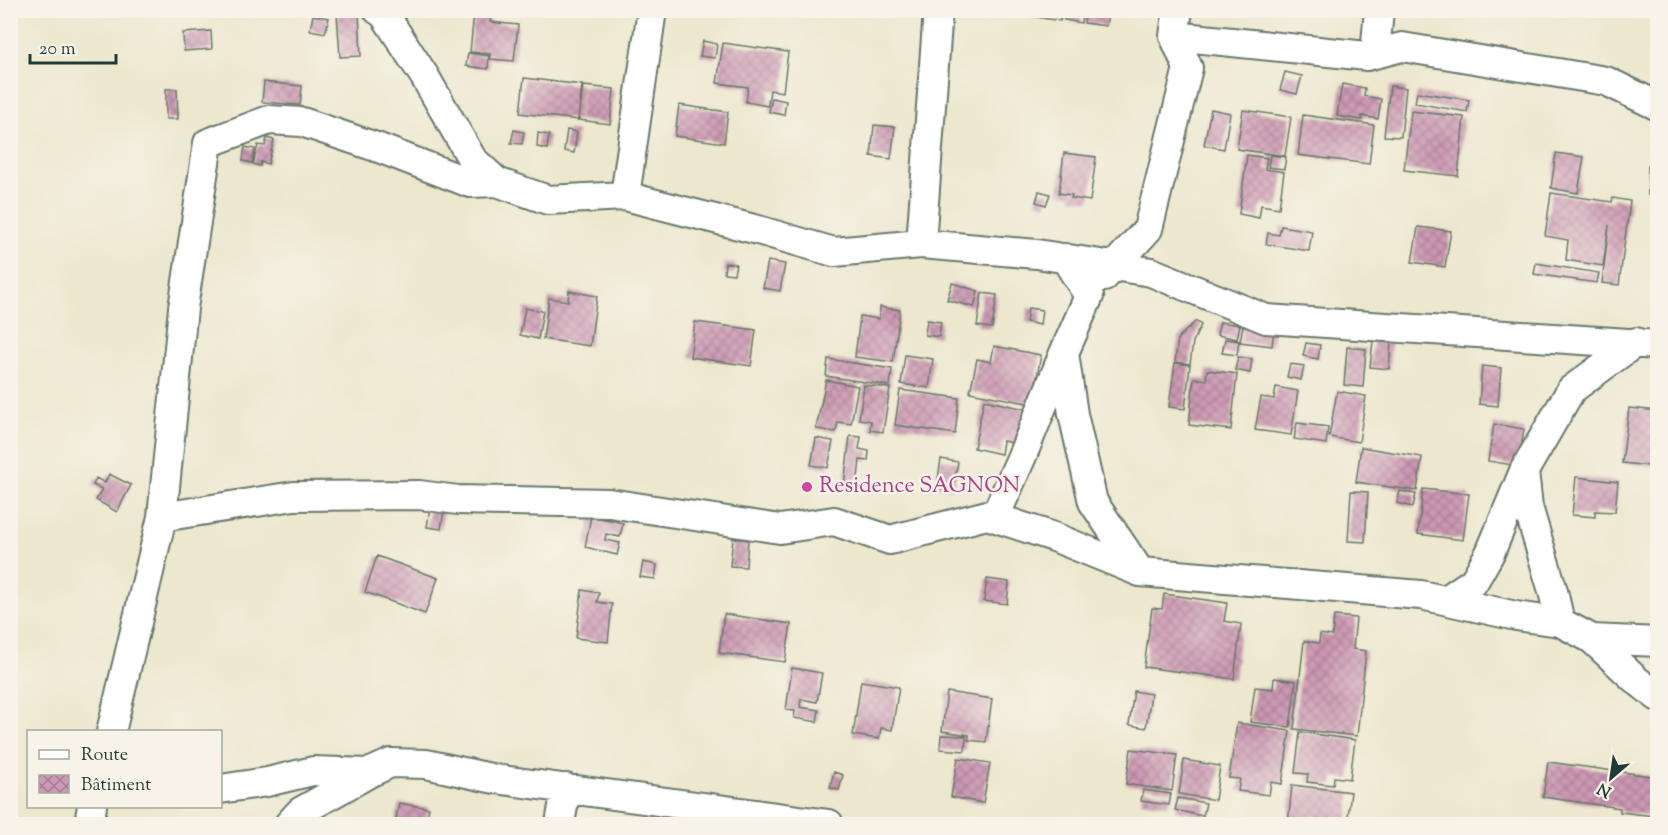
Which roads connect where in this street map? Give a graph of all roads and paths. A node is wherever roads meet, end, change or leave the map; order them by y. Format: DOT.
graph roads {
  1 [pos="652,10"];
  2 [pos="939,10"];
  3 [pos="1379,10"];
  4 [pos="383,12"];
  5 [pos="1176,23"];
  6 [pos="1375,54"];
  7 [pos="1658,106"];
  8 [pos="497,182"];
  9 [pos="625,196"];
  10 [pos="921,244"];
  11 [pos="1065,258"];
  12 [pos="1113,266"];
  13 [pos="1089,296"];
  14 [pos="1647,344"];
  15 [pos="1064,353"];
  16 [pos="1524,471"];
  17 [pos="162,517"];
  18 [pos="995,517"];
  19 [pos="1140,572"];
  20 [pos="1446,600"];
  21 [pos="1560,622"];
  22 [pos="1592,639"];
  23 [pos="1658,642"];
  24 [pos="1658,697"];
  25 [pos="111,730"];
  26 [pos="369,773"];
  27 [pos="566,788"];
  28 [pos="222,789"];
  29 [pos="92,808"];
  30 [pos="735,812"];
  31 [pos="89,825"];
  32 [pos="289,825"];
  33 [pos="560,825"];
  34 [pos="678,825"];
  35 [pos="829,825"];
  1 -- 9 [label="street"];
  2 -- 10 [label="street"];
  3 -- 6 [label="street"];
  4 -- 8 [label="street"];
  5 -- 6 [label="street"];
  5 -- 12 [label="street"];
  6 -- 7 [label="street"];
  8 -- 9 [label="street"];
  8 -- 17 [label="street"];
  9 -- 10 [label="street"];
  10 -- 11 [label="street"];
  11 -- 12 [label="street"];
  11 -- 13 [label="street"];
  12 -- 13 [label="street"];
  12 -- 14 [label="street"];
  13 -- 15 [label="street"];
  14 -- 16 [label="street"];
  15 -- 18 [label="street"];
  15 -- 19 [label="street"];
  16 -- 20 [label="street"];
  16 -- 21 [label="street"];
  17 -- 18 [label="street"];
  17 -- 25 [label="street"];
  18 -- 19 [label="street"];
  19 -- 20 [label="street"];
  20 -- 21 [label="street"];
  21 -- 22 [label="street"];
  22 -- 23 [label="street"];
  22 -- 24 [label="street"];
  26 -- 27 [label="street"];
  26 -- 28 [label="street"];
  26 -- 32 [label="street"];
  27 -- 30 [label="street"];
  27 -- 33 [label="street"];
  29 -- 31 [label="street"];
  30 -- 34 [label="street"];
  30 -- 35 [label="street"];
}
